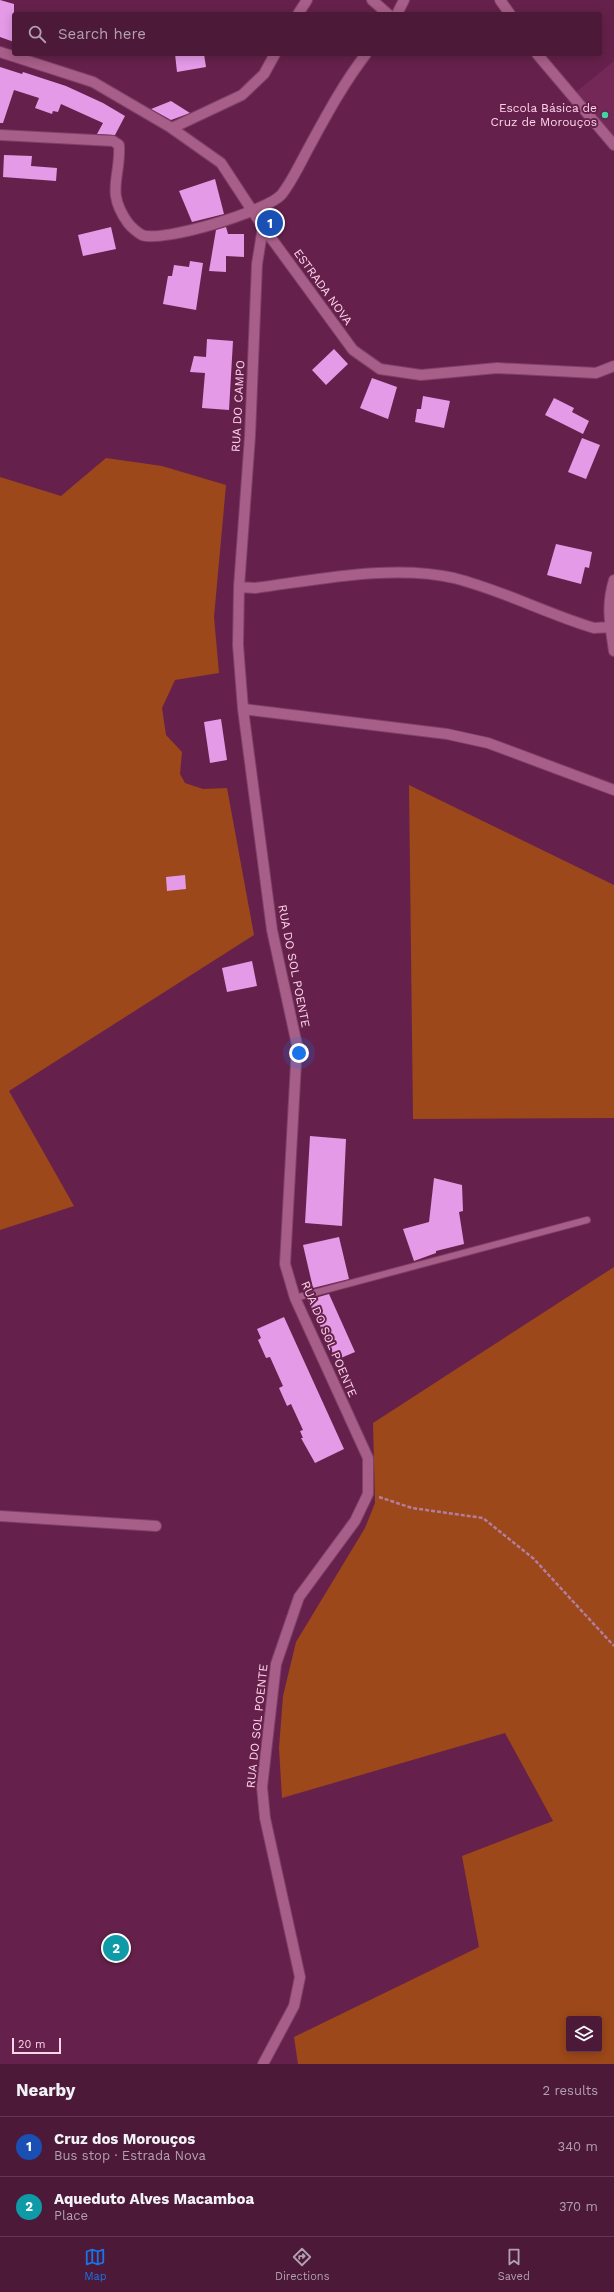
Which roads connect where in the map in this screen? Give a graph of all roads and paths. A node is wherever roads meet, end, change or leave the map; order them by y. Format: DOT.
graph roads {
  1 [pos="307,0"];
  2 [pos="372,0"];
  3 [pos="404,0"];
  4 [pos="500,0"];
  5 [pos="299,12"];
  6 [pos="386,12"];
  7 [pos="398,12"];
  8 [pos="509,12"];
  9 [pos="0,52"];
  10 [pos="12,56"];
  11 [pos="12,56"];
  12 [pos="274,56"];
  13 [pos="364,56"];
  14 [pos="539,56"];
  15 [pos="172,128"];
  16 [pos="0,135"];
  17 [pos="614,145"];
  18 [pos="253,211"];
  19 [pos="262,227"];
  20 [pos="614,366"];
  21 [pos="614,580"];
  22 [pos="239,587"];
  23 [pos="610,627"];
  24 [pos="614,651"];
  25 [pos="243,709"];
  26 [pos="614,790"];
  27 [pos="587,1220"];
  28 [pos="295,1298"];
  29 [pos="368,1494"];
  30 [pos="0,1516"];
  31 [pos="156,1526"];
  32 [pos="614,1646"];
  33 [pos="263,2064"];
  1 -- 5 [label="street"];
  2 -- 6 [label="street"];
  3 -- 7 [label="street"];
  4 -- 8 [label="street"];
  9 -- 10 [label="street, ESTRADA NOVA"];
  11 -- 15 [label="street, ESTRADA NOVA"];
  12 -- 15 [label="street"];
  13 -- 18 [label="street"];
  14 -- 17 [label="street"];
  15 -- 18 [label="street, ESTRADA NOVA"];
  16 -- 18 [label="street"];
  18 -- 19 [label="street, ESTRADA NOVA"];
  19 -- 20 [label="street, ESTRADA NOVA"];
  19 -- 22 [label="street, RUA DO CAMPO"];
  21 -- 23 [label="street"];
  22 -- 23 [label="street"];
  22 -- 25 [label="street, RUA DO SOL POENTE"];
  23 -- 24 [label="street"];
  25 -- 26 [label="street"];
  25 -- 28 [label="street, RUA DO SOL POENTE"];
  27 -- 28 [label="lane"];
  28 -- 29 [label="street, RUA DO SOL POENTE"];
  29 -- 32 [label="path"];
  29 -- 33 [label="street, RUA DO SOL POENTE"];
  30 -- 31 [label="street"];
}
